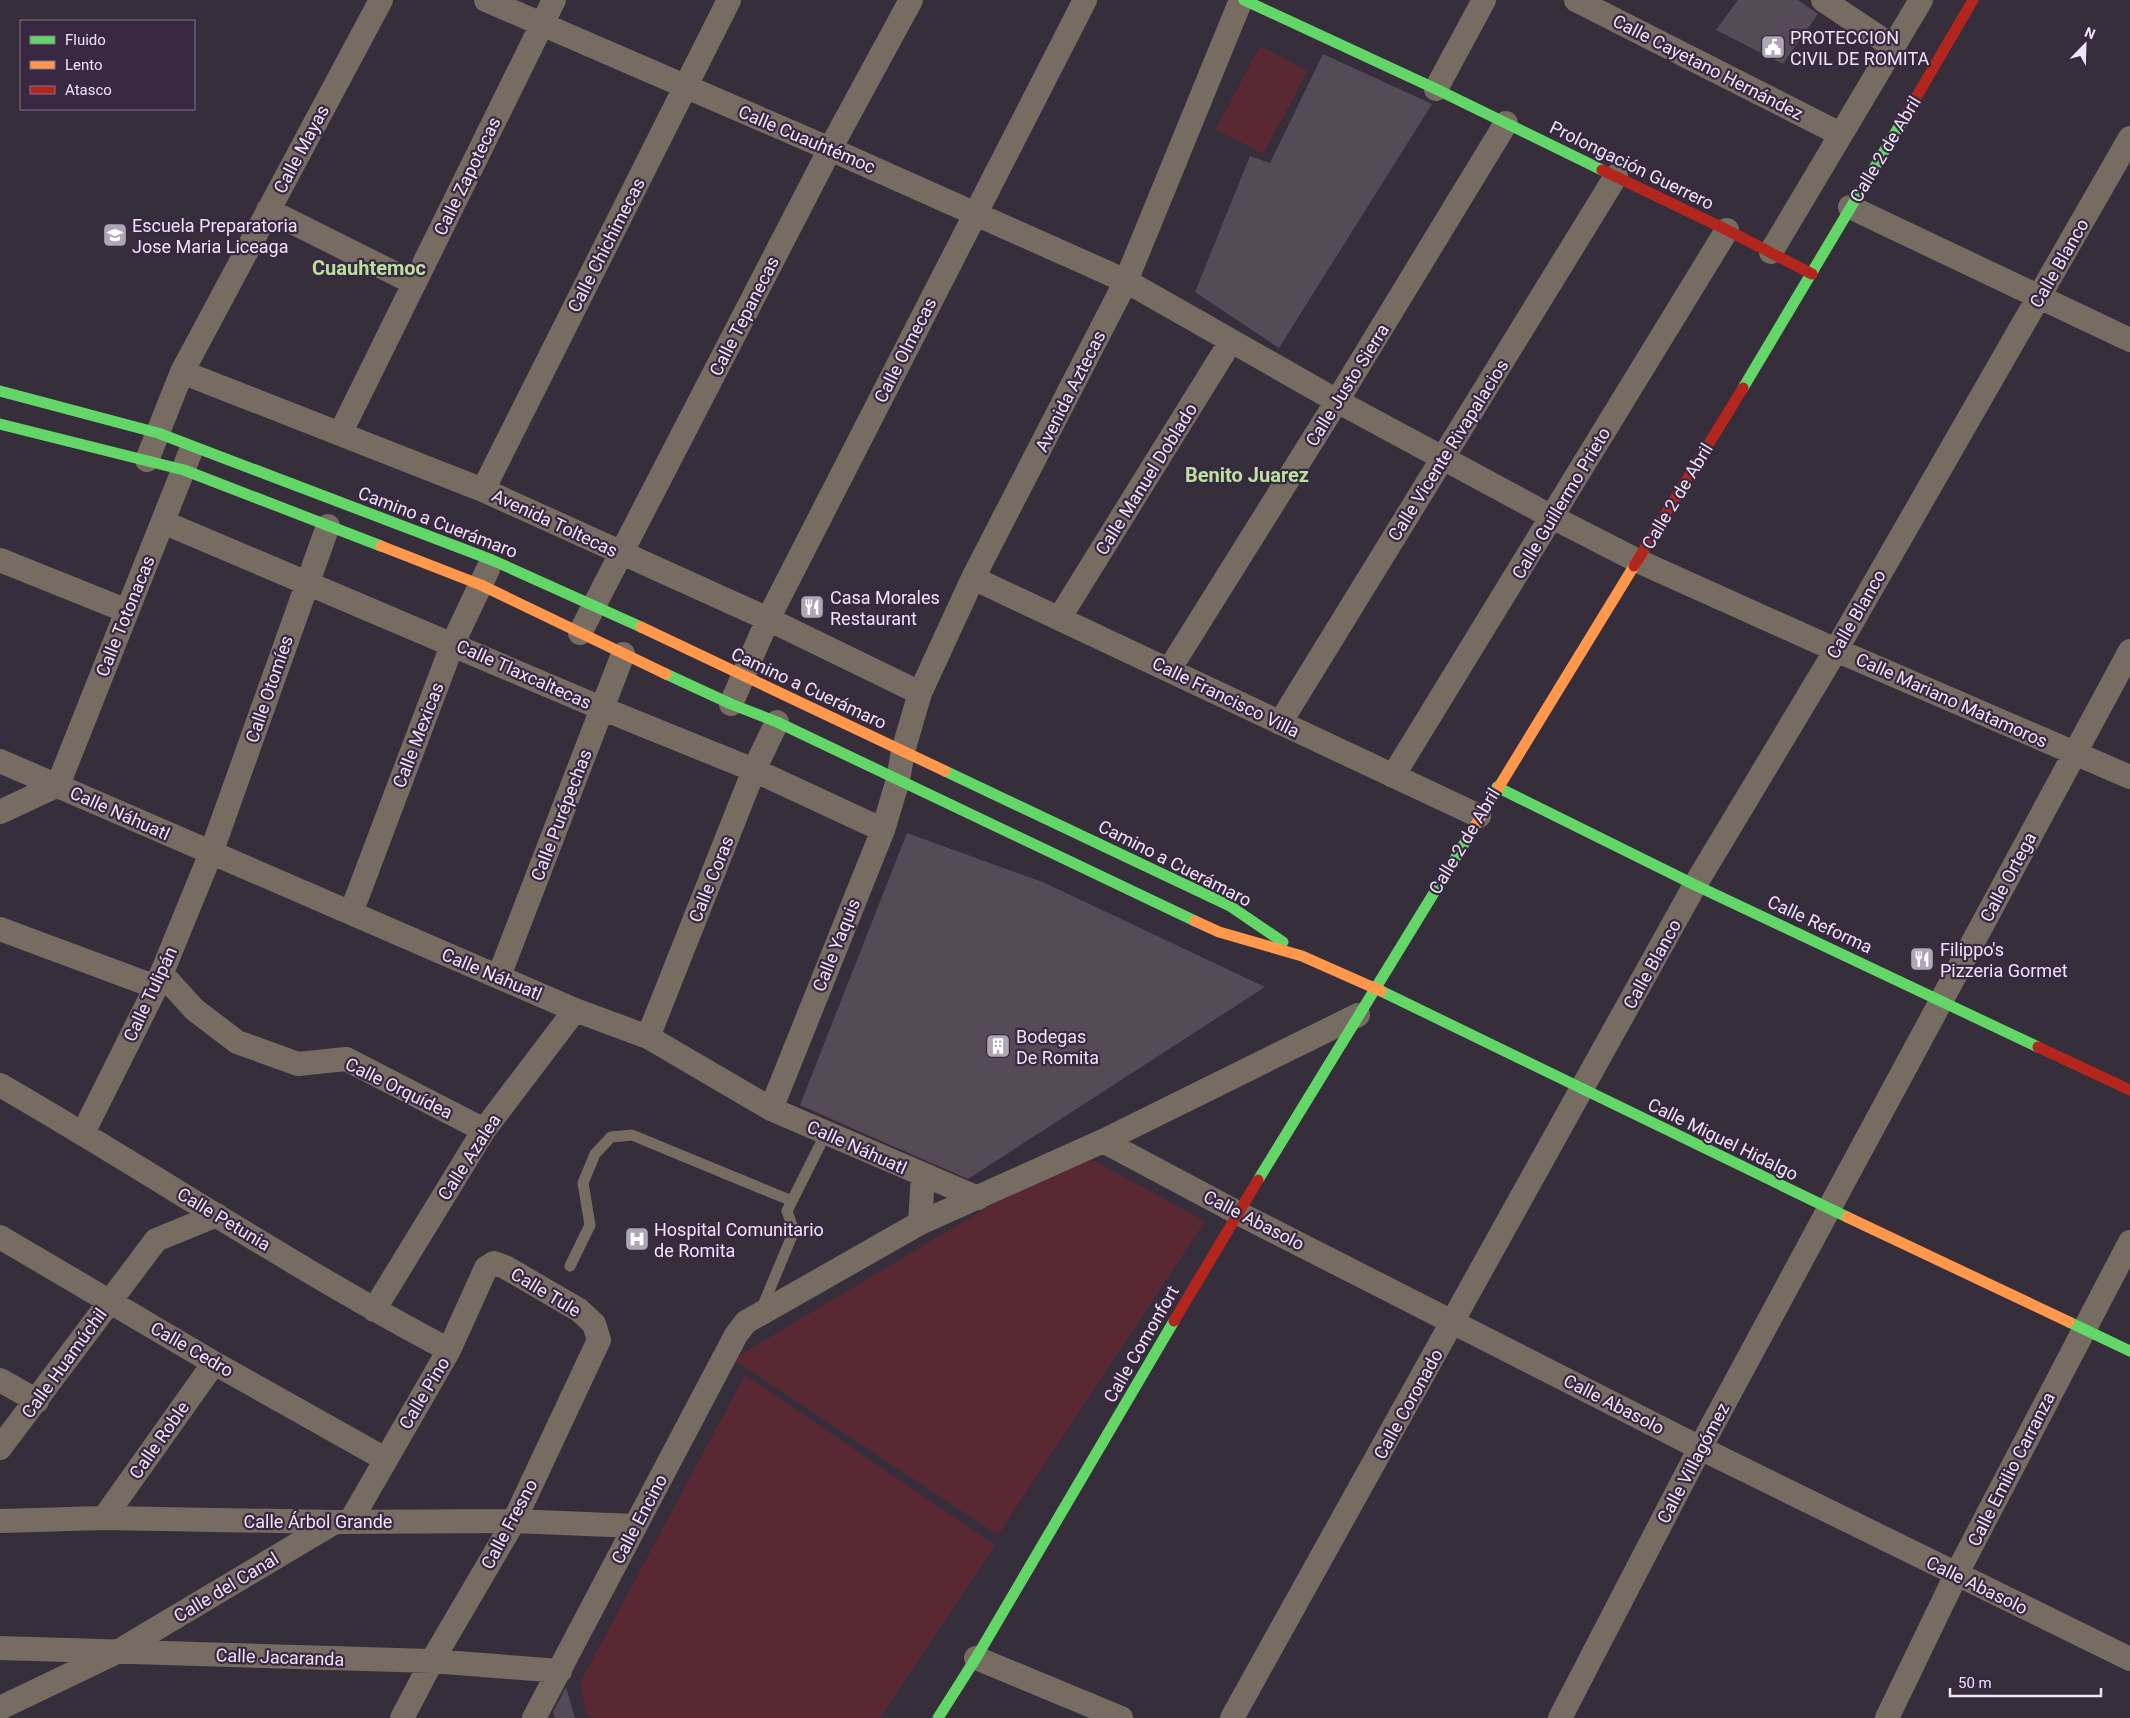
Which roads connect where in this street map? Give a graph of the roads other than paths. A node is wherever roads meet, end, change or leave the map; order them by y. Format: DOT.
graph roads {
  1 [pos="381,0"];
  2 [pos="486,0"];
  3 [pos="554,0"];
  4 [pos="728,0"];
  5 [pos="911,0"];
  6 [pos="1086,0"];
  7 [pos="1243,0"];
  8 [pos="1484,0"];
  9 [pos="1576,0"];
  10 [pos="1823,0"];
  11 [pos="1921,0"];
  12 [pos="1973,0"];
  13 [pos="541,25"];
  14 [pos="1892,46"];
  15 [pos="685,87"];
  16 [pos="1436,89"];
  17 [pos="1506,123"];
  18 [pos="1840,134"];
  19 [pos="2130,138"];
  20 [pos="830,148"];
  21 [pos="1616,176"];
  22 [pos="1850,207"];
  23 [pos="268,210"];
  24 [pos="976,213"];
  25 [pos="1727,230"];
  26 [pos="1771,252"];
  27 [pos="1812,274"];
  28 [pos="1126,281"];
  29 [pos="414,283"];
  30 [pos="2039,297"];
  31 [pos="1231,340"];
  32 [pos="2130,340"];
  33 [pos="182,372"];
  34 [pos="0,391"];
  35 [pos="1337,401"];
  36 [pos="0,424"];
  37 [pos="158,434"];
  38 [pos="340,434"];
  39 [pos="192,446"];
  40 [pos="1443,458"];
  41 [pos="146,460"];
  42 [pos="184,470"];
  43 [pos="483,490"];
  44 [pos="1552,517"];
  45 [pos="163,522"];
  46 [pos="328,526"];
  47 [pos="622,553"];
  48 [pos="0,560"];
  49 [pos="492,560"];
  50 [pos="1638,561"];
  51 [pos="973,578"];
  52 [pos="306,583"];
  53 [pos="481,585"];
  54 [pos="596,606"];
  55 [pos="127,611"];
  56 [pos="1060,617"];
  57 [pos="768,618"];
  58 [pos="580,633"];
  59 [pos="452,643"];
  60 [pos="1836,650"];
  61 [pos="2130,651"];
  62 [pos="623,654"];
  63 [pos="1169,670"];
  64 [pos="744,676"];
  65 [pos="920,693"];
  66 [pos="731,704"];
  67 [pos="601,708"];
  68 [pos="777,722"];
  69 [pos="1280,723"];
  70 [pos="903,751"];
  71 [pos="2075,754"];
  72 [pos="0,761"];
  73 [pos="754,770"];
  74 [pos="1393,776"];
  75 [pos="2130,777"];
  76 [pos="898,780"];
  77 [pos="58,785"];
  78 [pos="1497,787"];
  79 [pos="0,812"];
  80 [pos="1479,816"];
  81 [pos="883,830"];
  82 [pos="211,853"];
  83 [pos="1695,885"];
  84 [pos="351,913"];
  85 [pos="0,929"];
  86 [pos="1302,956"];
  87 [pos="499,976"];
  88 [pos="159,980"];
  89 [pos="1374,988"];
  90 [pos="1942,1001"];
  91 [pos="575,1010"];
  92 [pos="1358,1015"];
  93 [pos="648,1037"];
  94 [pos="0,1085"];
  95 [pos="1582,1090"];
  96 [pos="2130,1090"];
  97 [pos="771,1109"];
  98 [pos="484,1130"];
  99 [pos="83,1133"];
  100 [pos="826,1133"];
  101 [pos="1103,1141"];
  102 [pos="923,1176"];
  103 [pos="978,1198"];
  104 [pos="792,1201"];
  105 [pos="1829,1209"];
  106 [pos="1238,1213"];
  107 [pos="217,1215"];
  108 [pos="920,1223"];
  109 [pos="0,1238"];
  110 [pos="2130,1242"];
  111 [pos="494,1264"];
  112 [pos="570,1266"];
  113 [pos="109,1302"];
  114 [pos="374,1310"];
  115 [pos="753,1318"];
  116 [pos="1454,1322"];
  117 [pos="594,1324"];
  118 [pos="2084,1329"];
  119 [pos="450,1350"];
  120 [pos="2130,1351"];
  121 [pos="214,1363"];
  122 [pos="0,1380"];
  123 [pos="37,1401"];
  124 [pos="0,1448"];
  125 [pos="1700,1448"];
  126 [pos="385,1459"];
  127 [pos="104,1518"];
  128 [pos="0,1521"];
  129 [pos="514,1521"];
  130 [pos="342,1522"];
  131 [pos="636,1526"];
  132 [pos="1956,1575"];
  133 [pos="0,1648"];
  134 [pos="117,1652"];
  135 [pos="976,1658"];
  136 [pos="2130,1659"];
  137 [pos="432,1661"];
  138 [pos="560,1671"];
  139 [pos="0,1708"];
  140 [pos="402,1718"];
  141 [pos="534,1718"];
  142 [pos="938,1718"];
  143 [pos="1121,1718"];
  144 [pos="1232,1718"];
  145 [pos="1560,1718"];
  146 [pos="1887,1718"];
  1 -- 23 [label="street, Calle Mayas"];
  2 -- 13 [label="street, Calle Cuauhtémoc"];
  3 -- 13 [label="street, Calle Zapotecas"];
  4 -- 15 [label="street, Calle Chichimecas"];
  5 -- 20 [label="street, Calle Tepanecas"];
  6 -- 24 [label="street, Calle Olmecas"];
  7 -- 16 [label="main road, Prolongación Guerrero"];
  7 -- 28 [label="street, Avenida Aztecas"];
  8 -- 16 [label="street"];
  9 -- 18 [label="street, Calle Cayetano Hernández"];
  10 -- 14 [label="street"];
  11 -- 14 [label="street"];
  12 -- 22 [label="main road, Calle 2 de Abril"];
  13 -- 15 [label="street, Calle Cuauhtémoc"];
  13 -- 29 [label="street, Calle Zapotecas"];
  14 -- 18 [label="street"];
  15 -- 20 [label="street, Calle Cuauhtémoc"];
  15 -- 43 [label="street, Calle Chichimecas"];
  16 -- 17 [label="main road, Prolongación Guerrero"];
  17 -- 21 [label="main road, Prolongación Guerrero"];
  17 -- 35 [label="street, Calle Justo Sierra"];
  18 -- 26 [label="street"];
  19 -- 30 [label="street, Calle Blanco"];
  20 -- 24 [label="street, Calle Cuauhtémoc"];
  20 -- 47 [label="street, Calle Tepanecas"];
  21 -- 25 [label="main road, Prolongación Guerrero"];
  21 -- 40 [label="street, Calle Vicente Rivapalacios"];
  22 -- 27 [label="main road, Calle 2 de Abril"];
  22 -- 30 [label="street"];
  23 -- 29 [label="street"];
  23 -- 33 [label="street, Calle Mayas"];
  24 -- 28 [label="street, Calle Cuauhtémoc"];
  24 -- 57 [label="street, Calle Olmecas"];
  25 -- 26 [label="main road, Prolongación Guerrero"];
  25 -- 44 [label="street, Calle Guillermo Prieto"];
  26 -- 27 [label="main road, Prolongación Guerrero"];
  27 -- 50 [label="main road, Calle 2 de Abril"];
  28 -- 31 [label="street, Calle Cuauhtémoc"];
  28 -- 51 [label="street, Avenida Aztecas"];
  29 -- 38 [label="street, Calle Zapotecas"];
  30 -- 32 [label="street"];
  30 -- 60 [label="street, Calle Blanco"];
  31 -- 35 [label="street, Calle Cuauhtémoc"];
  31 -- 56 [label="street, Calle Manuel Doblado"];
  33 -- 37 [label="street, Calle Mayas"];
  33 -- 38 [label="street, Avenida Toltecas"];
  34 -- 37 [label="main road, Camino a Cuerámaro"];
  35 -- 40 [label="street, Calle Mariano Matamoros"];
  35 -- 63 [label="street, Calle Justo Sierra"];
  36 -- 41 [label="main road"];
  37 -- 39 [label="main road, Camino a Cuerámaro"];
  37 -- 41 [label="street, Calle Mayas"];
  38 -- 43 [label="street, Avenida Toltecas"];
  39 -- 42 [label="street, Calle Totonacas"];
  39 -- 49 [label="main road, Camino a Cuerámaro"];
  40 -- 44 [label="street, Calle Mariano Matamoros"];
  40 -- 69 [label="street, Calle Vicente Rivapalacios"];
  41 -- 42 [label="main road"];
  42 -- 45 [label="street, Calle Totonacas"];
  42 -- 46 [label="main road"];
  43 -- 47 [label="street, Avenida Toltecas"];
  44 -- 50 [label="street, Calle Mariano Matamoros"];
  44 -- 74 [label="street, Calle Guillermo Prieto"];
  45 -- 52 [label="street, Calle Tlaxcaltecas"];
  45 -- 55 [label="street, Calle Totonacas"];
  46 -- 52 [label="street, Calle Otomíes"];
  46 -- 53 [label="main road"];
  47 -- 54 [label="street, Calle Tepanecas"];
  47 -- 57 [label="street, Avenida Toltecas"];
  48 -- 55 [label="street"];
  49 -- 53 [label="street, Calle Mexicas"];
  49 -- 54 [label="main road, Camino a Cuerámaro"];
  50 -- 60 [label="street, Calle Mariano Matamoros"];
  50 -- 78 [label="main road, Calle 2 de Abril"];
  51 -- 56 [label="street, Calle Francisco Villa"];
  51 -- 65 [label="street, Avenida Aztecas"];
  52 -- 59 [label="street, Calle Tlaxcaltecas"];
  52 -- 82 [label="street, Calle Otomíes"];
  53 -- 58 [label="main road"];
  53 -- 59 [label="street, Calle Mexicas"];
  54 -- 58 [label="street, Calle Tepanecas"];
  54 -- 64 [label="main road, Camino a Cuerámaro"];
  55 -- 77 [label="street, Calle Totonacas"];
  56 -- 63 [label="street, Calle Francisco Villa"];
  57 -- 64 [label="street, Calle Olmecas"];
  57 -- 65 [label="street, Avenida Toltecas"];
  58 -- 62 [label="main road"];
  59 -- 67 [label="street, Calle Tlaxcaltecas"];
  59 -- 84 [label="street, Calle Mexicas"];
  60 -- 71 [label="street, Calle Mariano Matamoros"];
  60 -- 83 [label="street, Calle Blanco"];
  61 -- 71 [label="street, Calle Ortega"];
  62 -- 66 [label="main road"];
  62 -- 67 [label="street, Calle Purépechas"];
  63 -- 69 [label="street, Calle Francisco Villa"];
  64 -- 66 [label="street, Calle Olmecas"];
  64 -- 70 [label="main road, Camino a Cuerámaro"];
  65 -- 70 [label="street, Avenida Aztecas"];
  66 -- 68 [label="main road"];
  67 -- 73 [label="street, Calle Tlaxcaltecas"];
  67 -- 87 [label="street, Calle Purépechas"];
  68 -- 73 [label="street, Calle Coras"];
  68 -- 76 [label="main road"];
  69 -- 74 [label="street, Calle Francisco Villa"];
  70 -- 76 [label="street, Avenida Aztecas"];
  70 -- 86 [label="main road, Camino a Cuerámaro"];
  71 -- 75 [label="street, Calle Mariano Matamoros"];
  71 -- 90 [label="street, Calle Ortega"];
  72 -- 77 [label="street, Calle Náhuatl"];
  73 -- 81 [label="street, Calle Tlaxcaltecas"];
  73 -- 93 [label="street, Calle Coras"];
  74 -- 80 [label="street, Calle Francisco Villa"];
  76 -- 81 [label="street, Calle Yaquis"];
  76 -- 86 [label="main road"];
  77 -- 79 [label="street"];
  77 -- 82 [label="street, Calle Náhuatl"];
  78 -- 80 [label="main road, Calle 2 de Abril"];
  78 -- 83 [label="main road, Calle Reforma"];
  80 -- 89 [label="main road, Calle 2 de Abril"];
  81 -- 97 [label="street, Calle Yaquis"];
  82 -- 84 [label="street, Calle Náhuatl"];
  82 -- 88 [label="street, Calle Tulipán"];
  83 -- 90 [label="main road, Calle Reforma"];
  83 -- 95 [label="street, Calle Blanco"];
  84 -- 87 [label="street, Calle Náhuatl"];
  85 -- 88 [label="street, Calle Orquídea"];
  86 -- 89 [label="main road, Calle Miguel Hidalgo"];
  87 -- 91 [label="street, Calle Náhuatl"];
  88 -- 98 [label="street, Calle Orquídea"];
  88 -- 99 [label="street, Calle Tulipán"];
  89 -- 92 [label="main road, Calle Comonfort"];
  89 -- 95 [label="main road, Calle Miguel Hidalgo"];
  90 -- 96 [label="main road, Calle Reforma"];
  90 -- 105 [label="street, Calle Ortega"];
  91 -- 93 [label="street, Calle Náhuatl"];
  91 -- 98 [label="street, Calle Azalea"];
  92 -- 101 [label="street"];
  92 -- 106 [label="main road, Calle Comonfort"];
  93 -- 97 [label="street, Calle Náhuatl"];
  94 -- 99 [label="street, Calle Petunia"];
  95 -- 105 [label="main road, Calle Miguel Hidalgo"];
  95 -- 116 [label="street, Calle Coronado"];
  97 -- 100 [label="street, Calle Náhuatl"];
  98 -- 114 [label="street, Calle Azalea"];
  99 -- 107 [label="street, Calle Petunia"];
  100 -- 102 [label="street, Calle Náhuatl"];
  100 -- 104 [label="lane, Calle Encino"];
  101 -- 103 [label="street"];
  101 -- 106 [label="street, Calle Abasolo"];
  102 -- 103 [label="street, Calle Náhuatl"];
  102 -- 108 [label="street"];
  103 -- 108 [label="street"];
  104 -- 112 [label="lane"];
  104 -- 115 [label="lane, Calle Encino"];
  105 -- 118 [label="main road, Calle Miguel Hidalgo"];
  105 -- 125 [label="street, Calle Villagómez"];
  106 -- 116 [label="street, Calle Abasolo"];
  106 -- 135 [label="main road, Calle Comonfort"];
  107 -- 113 [label="street, Calle Huamúchil"];
  107 -- 114 [label="street, Calle Petunia"];
  108 -- 115 [label="street"];
  109 -- 113 [label="street, Calle Cedro"];
  110 -- 118 [label="street, Calle Emilio Carranza"];
  111 -- 117 [label="street, Calle Tule"];
  111 -- 119 [label="street, Calle Pino"];
  113 -- 121 [label="street, Calle Cedro"];
  113 -- 123 [label="street, Calle Huamúchil"];
  114 -- 119 [label="street, Calle Petunia"];
  115 -- 131 [label="street, Calle Encino"];
  116 -- 125 [label="street, Calle Abasolo"];
  116 -- 144 [label="street, Calle Coronado"];
  117 -- 129 [label="street, Calle Fresno"];
  118 -- 120 [label="main road, Calle Miguel Hidalgo"];
  118 -- 132 [label="street, Calle Emilio Carranza"];
  119 -- 126 [label="street, Calle Pino"];
  121 -- 126 [label="street, Calle Cedro"];
  121 -- 127 [label="street, Calle Roble"];
  122 -- 123 [label="street"];
  123 -- 124 [label="street, Calle Huamúchil"];
  125 -- 132 [label="street, Calle Abasolo"];
  125 -- 145 [label="street, Calle Villagómez"];
  126 -- 130 [label="street, Calle Pino"];
  127 -- 128 [label="street, Calle Árbol Grande"];
  127 -- 130 [label="street, Calle Árbol Grande"];
  129 -- 130 [label="street, Calle Árbol Grande"];
  129 -- 131 [label="street, Calle Árbol Grande"];
  129 -- 137 [label="street, Calle Fresno"];
  130 -- 134 [label="street, Calle del Canal"];
  131 -- 138 [label="street, Calle Encino"];
  132 -- 136 [label="street, Calle Abasolo"];
  132 -- 146 [label="street, Calle Emilio Carranza"];
  133 -- 134 [label="street, Calle Jacaranda"];
  134 -- 137 [label="street, Calle Jacaranda"];
  134 -- 139 [label="street, Calle del Canal"];
  135 -- 142 [label="main road, Calle Comonfort"];
  135 -- 143 [label="street"];
  137 -- 138 [label="street, Calle Jacaranda"];
  137 -- 140 [label="street, Calle Fresno"];
  138 -- 141 [label="street, Calle Encino"];
}
